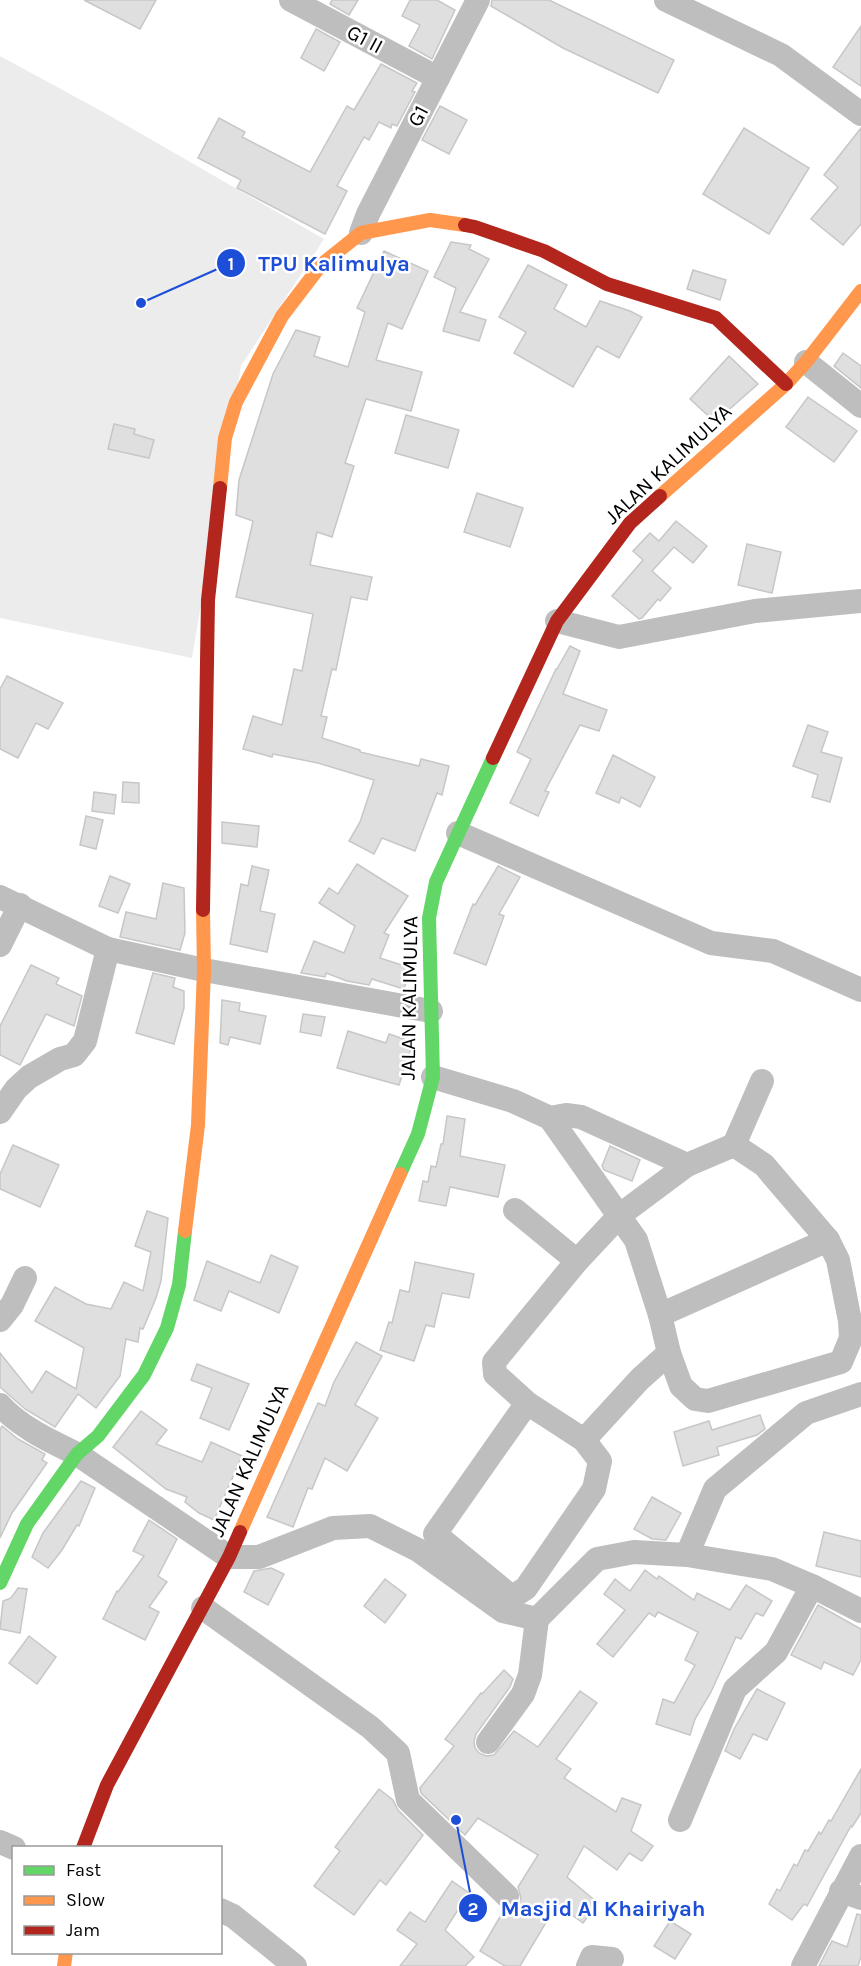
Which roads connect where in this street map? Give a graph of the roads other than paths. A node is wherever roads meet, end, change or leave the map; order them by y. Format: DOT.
graph roads {
  1 [pos="478,0"];
  2 [pos="666,0"];
  3 [pos="299,2"];
  4 [pos="438,78"];
  5 [pos="861,114"];
  6 [pos="361,233"];
  7 [pos="861,291"];
  8 [pos="806,362"];
  9 [pos="786,384"];
  10 [pos="861,406"];
  11 [pos="861,601"];
  12 [pos="558,621"];
  13 [pos="458,833"];
  14 [pos="10,901"];
  15 [pos="0,945"];
  16 [pos="108,949"];
  17 [pos="204,970"];
  18 [pos="861,990"];
  19 [pos="431,1011"];
  20 [pos="433,1077"];
  21 [pos="762,1081"];
  22 [pos="0,1112"];
  23 [pos="550,1118"];
  24 [pos="734,1145"];
  25 [pos="687,1165"];
  26 [pos="515,1210"];
  27 [pos="620,1215"];
  28 [pos="828,1240"];
  29 [pos="577,1261"];
  30 [pos="25,1278"];
  31 [pos="660,1315"];
  32 [pos="0,1320"];
  33 [pos="669,1353"];
  34 [pos="861,1394"];
  35 [pos="527,1403"];
  36 [pos="0,1405"];
  37 [pos="584,1440"];
  38 [pos="77,1454"];
  39 [pos="687,1555"];
  40 [pos="229,1557"];
  41 [pos="0,1583"];
  42 [pos="812,1586"];
  43 [pos="203,1608"];
  44 [pos="861,1611"];
  45 [pos="537,1619"];
  46 [pos="488,1742"];
  47 [pos="680,1820"];
  48 [pos="84,1846"];
  49 [pos="861,1856"];
  50 [pos="851,1894"];
  51 [pos="507,1896"];
  52 [pos="222,1912"];
  53 [pos="612,1959"];
  54 [pos="295,1966"];
  55 [pos="588,1966"];
  56 [pos="803,1966"];
  1 -- 4 [label="street, G1"];
  2 -- 5 [label="street"];
  3 -- 4 [label="street, G1 II"];
  4 -- 6 [label="street, G1"];
  6 -- 9 [label="street"];
  6 -- 17 [label="street"];
  7 -- 8 [label="street, JALAN KALIMULYA"];
  8 -- 9 [label="street, JALAN KALIMULYA"];
  8 -- 10 [label="street"];
  9 -- 12 [label="street, JALAN KALIMULYA"];
  11 -- 12 [label="street"];
  12 -- 13 [label="street, JALAN KALIMULYA"];
  13 -- 18 [label="street"];
  13 -- 19 [label="street, JALAN KALIMULYA"];
  14 -- 15 [label="street"];
  14 -- 16 [label="street"];
  16 -- 17 [label="street"];
  16 -- 22 [label="street"];
  17 -- 19 [label="street"];
  17 -- 38 [label="street"];
  19 -- 20 [label="street, JALAN KALIMULYA"];
  20 -- 23 [label="street"];
  20 -- 40 [label="street, JALAN KALIMULYA"];
  21 -- 24 [label="street"];
  23 -- 25 [label="street"];
  23 -- 27 [label="street"];
  24 -- 25 [label="street"];
  24 -- 28 [label="street"];
  25 -- 27 [label="street"];
  26 -- 29 [label="street"];
  27 -- 29 [label="street"];
  27 -- 31 [label="street"];
  28 -- 31 [label="street"];
  28 -- 33 [label="street"];
  29 -- 35 [label="street"];
  30 -- 32 [label="street"];
  31 -- 33 [label="street"];
  33 -- 37 [label="street"];
  34 -- 39 [label="street"];
  35 -- 37 [label="street"];
  35 -- 37 [label="street"];
  36 -- 38 [label="street"];
  38 -- 40 [label="street"];
  38 -- 41 [label="street"];
  39 -- 42 [label="street"];
  39 -- 45 [label="street"];
  40 -- 43 [label="street, JALAN KALIMULYA"];
  40 -- 45 [label="street"];
  42 -- 44 [label="street"];
  42 -- 47 [label="street"];
  43 -- 48 [label="street, JALAN KALIMULYA"];
  43 -- 51 [label="street"];
  45 -- 46 [label="street"];
  49 -- 50 [label="street"];
  50 -- 56 [label="street"];
  52 -- 54 [label="street"];
  53 -- 55 [label="street"];
}
